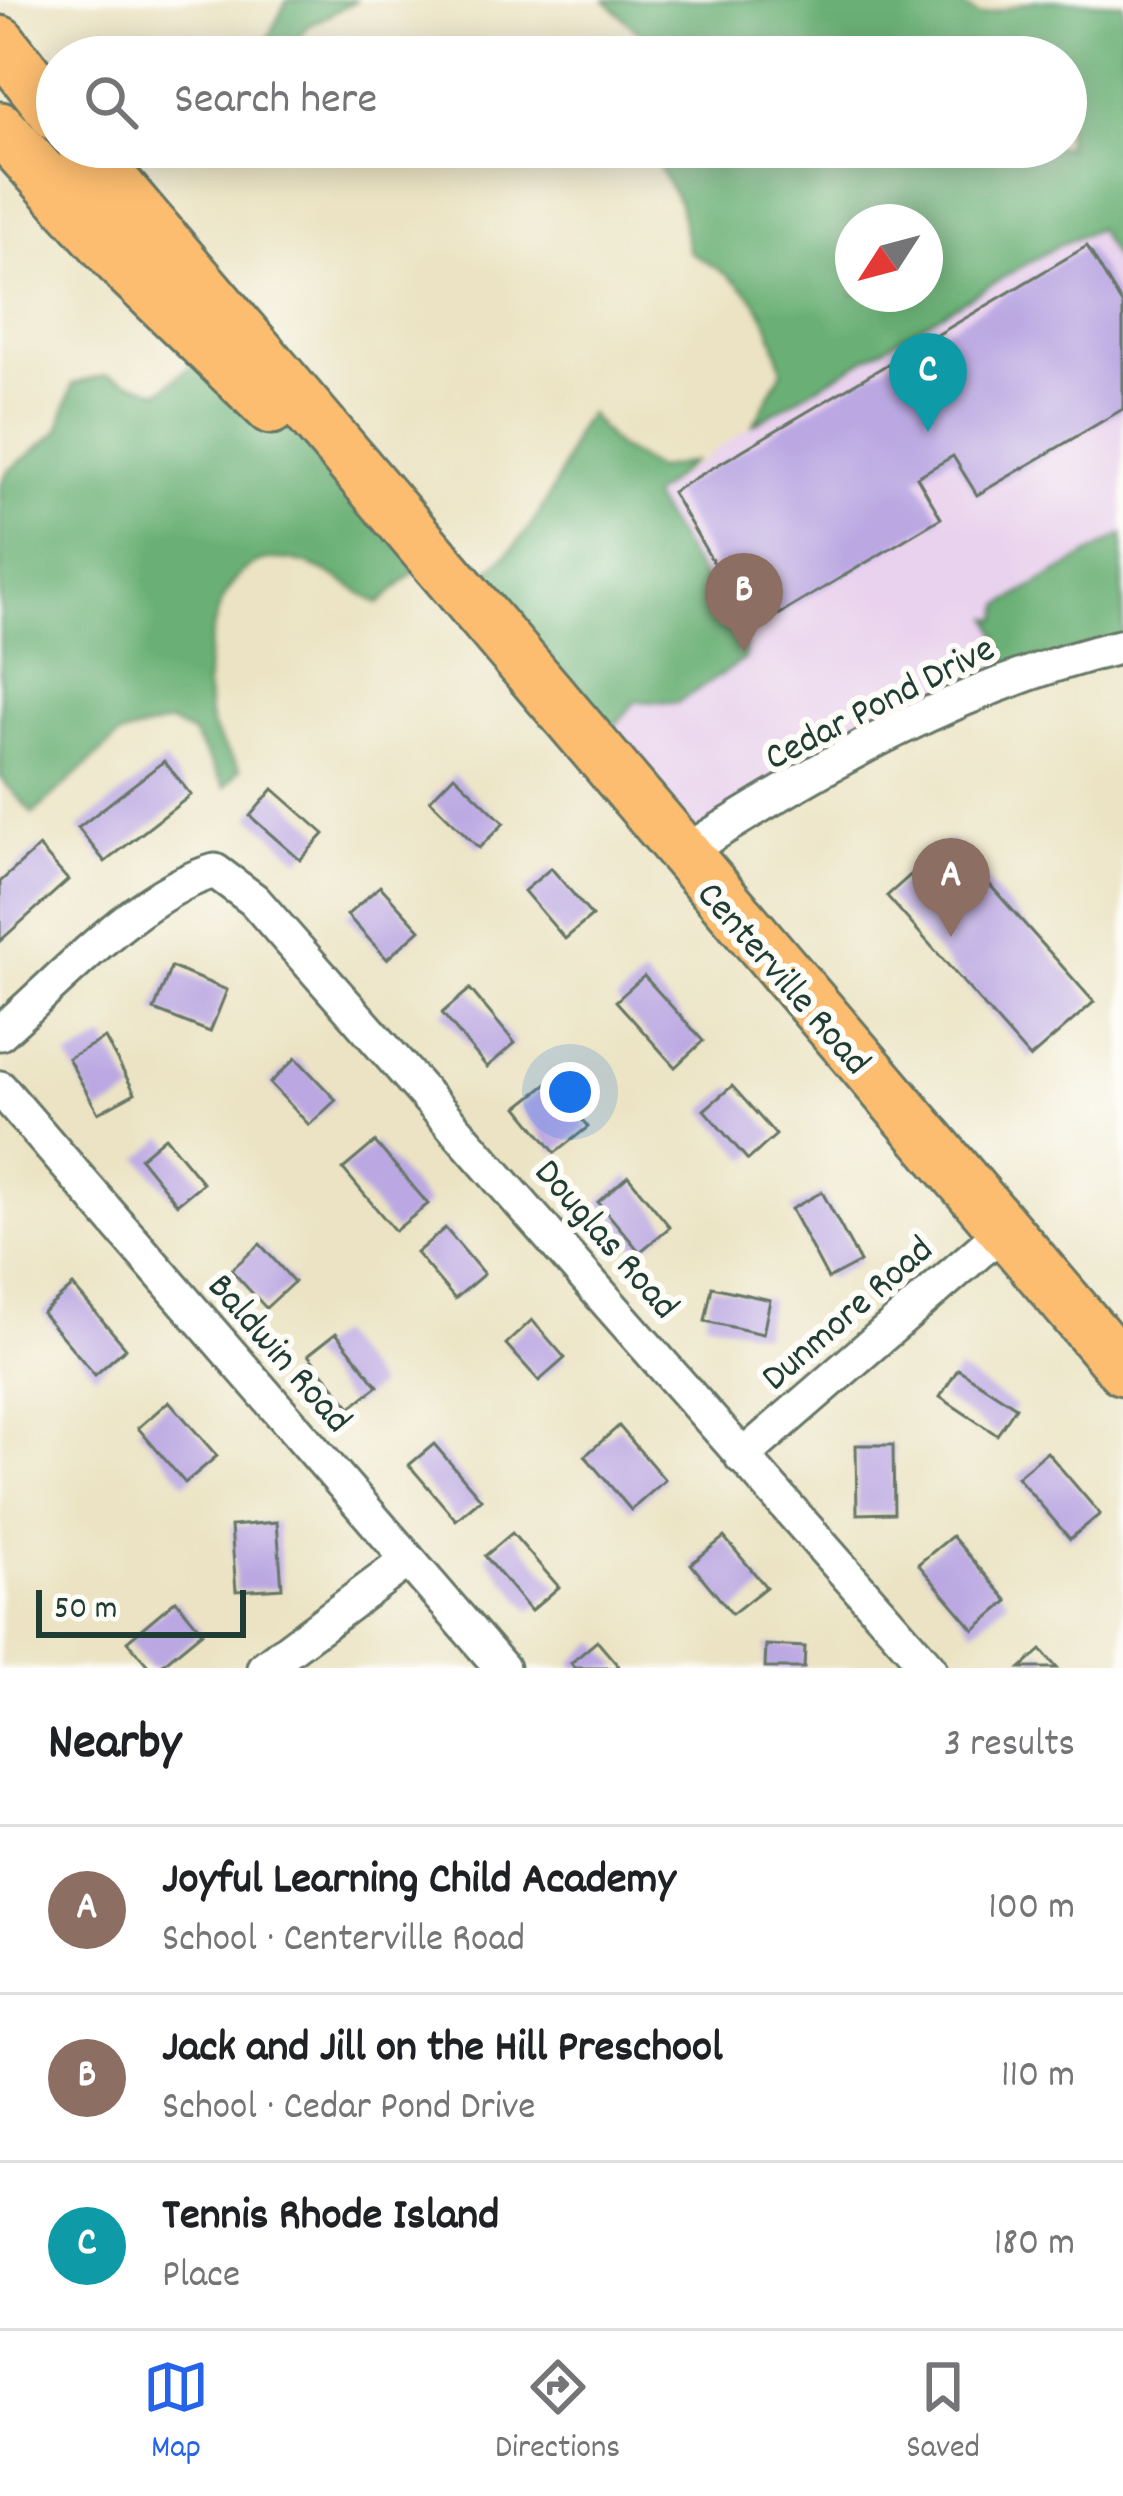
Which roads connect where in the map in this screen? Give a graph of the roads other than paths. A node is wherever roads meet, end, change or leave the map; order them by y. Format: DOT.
graph roads {
  1 [pos="0,41"];
  2 [pos="36,88"];
  3 [pos="0,128"];
  4 [pos="36,168"];
  5 [pos="36,168"];
  6 [pos="102,168"];
  7 [pos="451,581"];
  8 [pos="1123,646"];
  9 [pos="682,854"];
  10 [pos="0,1033"];
  11 [pos="0,1088"];
  12 [pos="1004,1230"];
  13 [pos="1123,1370"];
  14 [pos="742,1456"];
  15 [pos="408,1560"];
  16 [pos="264,1668"];
  17 [pos="502,1668"];
  18 [pos="929,1668"];
  1 -- 2 [label="main road"];
  3 -- 4 [label="main road, Centerville Road"];
  5 -- 7 [label="main road, Centerville Road"];
  6 -- 7 [label="main road, Centerville Road"];
  7 -- 9 [label="main road, Centerville Road"];
  8 -- 9 [label="street, Cedar Pond Drive"];
  9 -- 12 [label="main road, Centerville Road"];
  10 -- 14 [label="street, Douglas Road"];
  11 -- 15 [label="street, Baldwin Road"];
  12 -- 13 [label="main road, Centerville Road"];
  12 -- 14 [label="street, Dunmore Road"];
  14 -- 18 [label="street, Douglas Road"];
  15 -- 16 [label="street"];
  15 -- 17 [label="street, Baldwin Road"];
}
